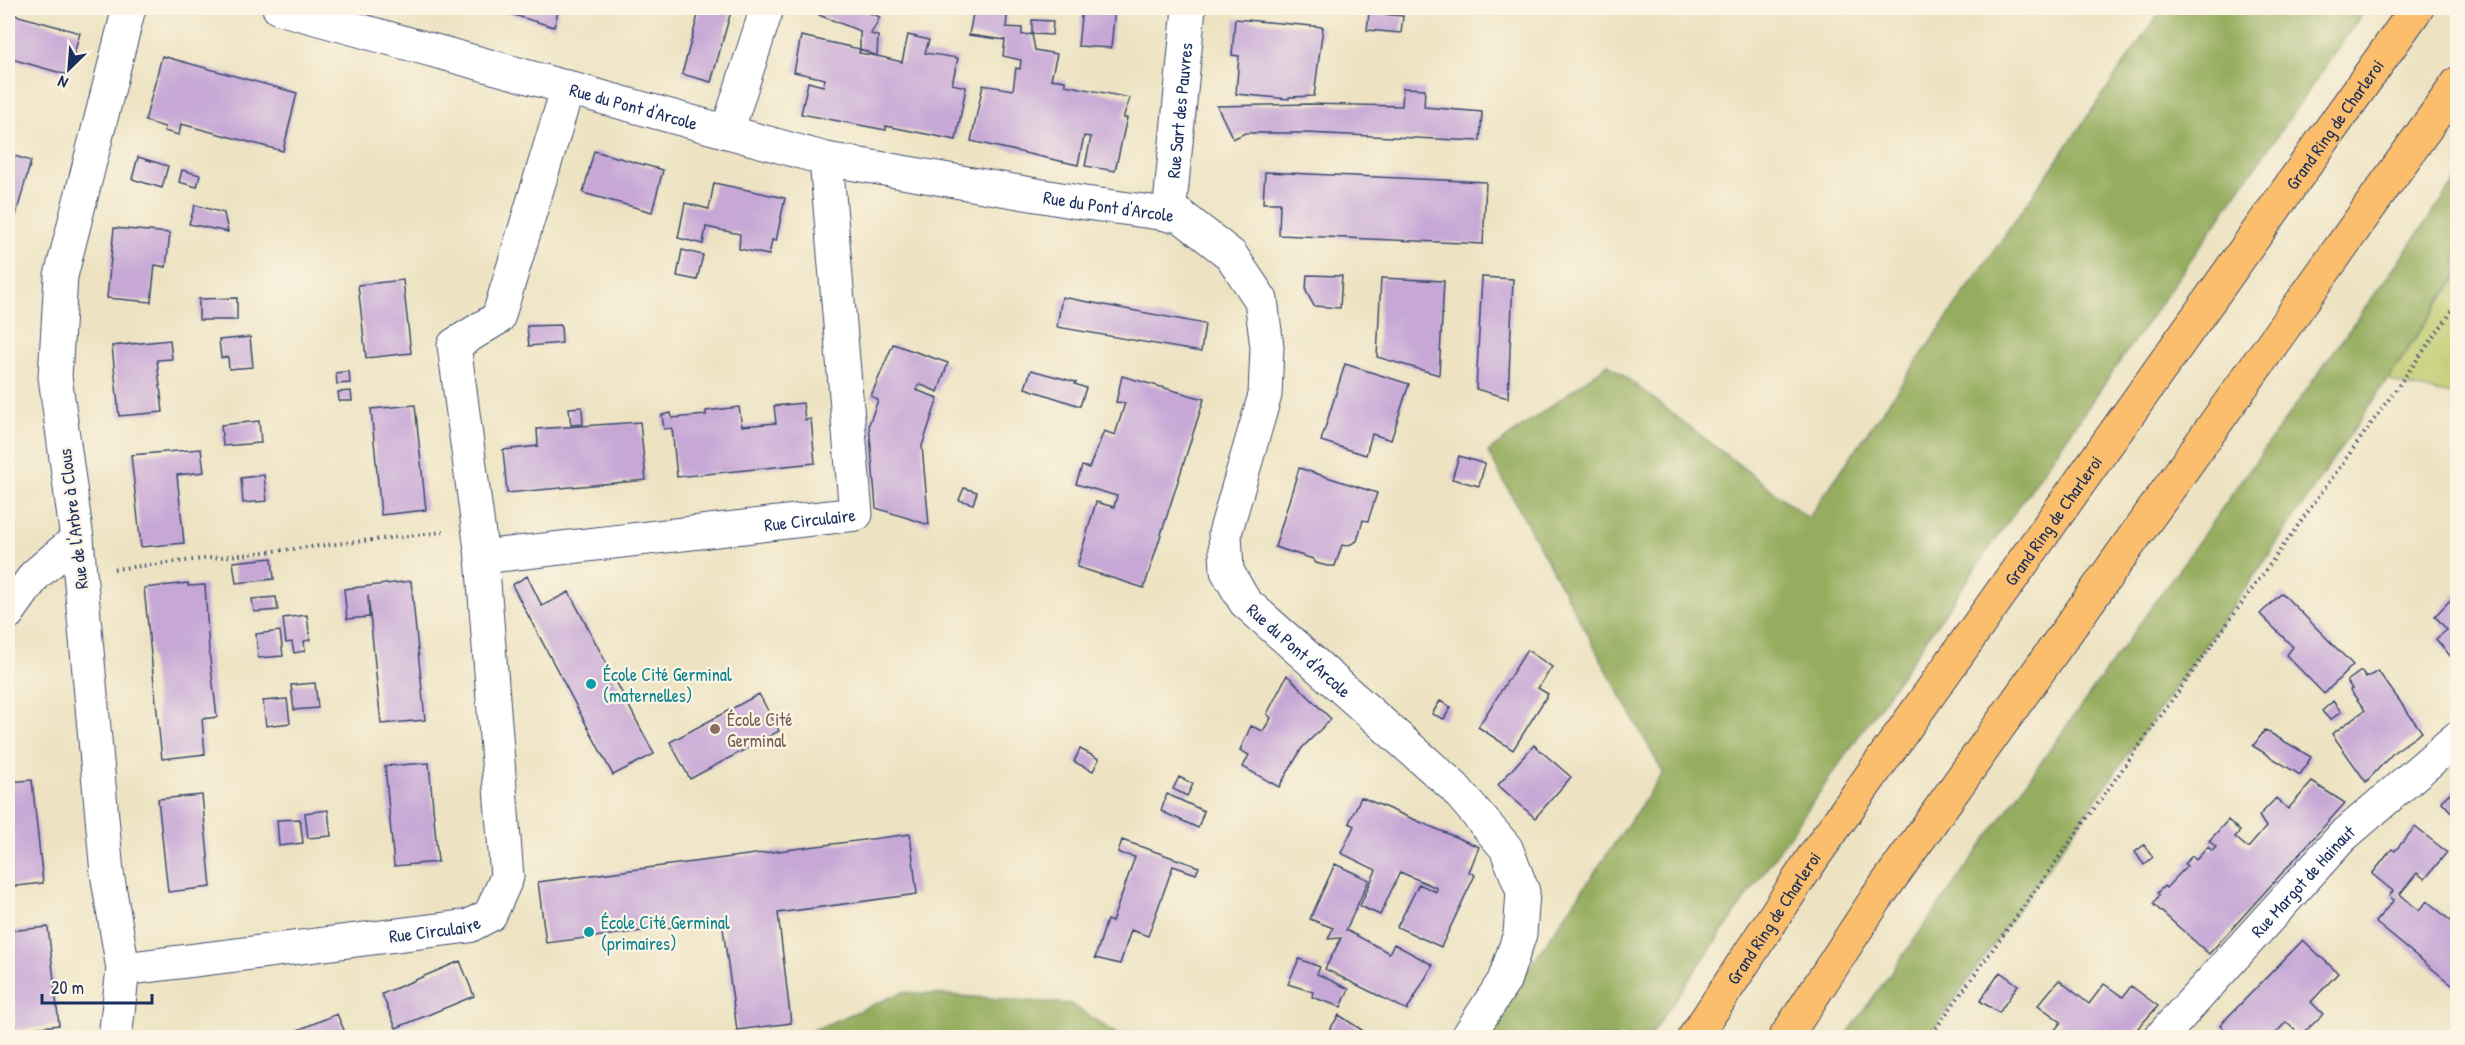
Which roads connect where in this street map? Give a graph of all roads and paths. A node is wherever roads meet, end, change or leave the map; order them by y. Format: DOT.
graph roads {
  1 [pos="129,8"];
  2 [pos="279,8"];
  3 [pos="767,8"];
  4 [pos="1189,8"];
  5 [pos="2417,8"];
  6 [pos="344,16"];
  7 [pos="2457,82"];
  8 [pos="568,87"];
  9 [pos="727,132"];
  10 [pos="826,159"];
  11 [pos="1169,215"];
  12 [pos="2457,303"];
  13 [pos="77,539"];
  14 [pos="480,542"];
  15 [pos="80,573"];
  16 [pos="8,613"];
  17 [pos="2457,737"];
  18 [pos="123,969"];
  19 [pos="115,1038"];
  20 [pos="1467,1038"];
  21 [pos="1694,1038"];
  22 [pos="1785,1038"];
  23 [pos="1929,1038"];
  24 [pos="2160,1038"];
  1 -- 13 [label="street, Rue de l'Arbre à Clous"];
  2 -- 6 [label="street, Rue du Pont d'Arcole"];
  3 -- 9 [label="street"];
  4 -- 11 [label="street, Rue Sart des Pauvres"];
  5 -- 21 [label="highway, Grand Ring de Charleroi"];
  6 -- 8 [label="street, Rue du Pont d'Arcole"];
  7 -- 22 [label="highway"];
  8 -- 9 [label="street, Rue du Pont d'Arcole"];
  8 -- 14 [label="street, Rue Circulaire"];
  9 -- 10 [label="street, Rue du Pont d'Arcole"];
  10 -- 11 [label="street, Rue du Pont d'Arcole"];
  10 -- 14 [label="street, Rue Circulaire"];
  11 -- 20 [label="street, Rue du Pont d'Arcole"];
  12 -- 23 [label="path"];
  13 -- 15 [label="street, Rue de l'Arbre à Clous"];
  13 -- 16 [label="street"];
  14 -- 15 [label="path"];
  14 -- 18 [label="street, Rue Circulaire"];
  15 -- 18 [label="street, Rue de l'Arbre à Clous"];
  17 -- 24 [label="street, Rue Margot de Hainaut"];
  18 -- 19 [label="street, Rue de l'Arbre à Clous"];
}
